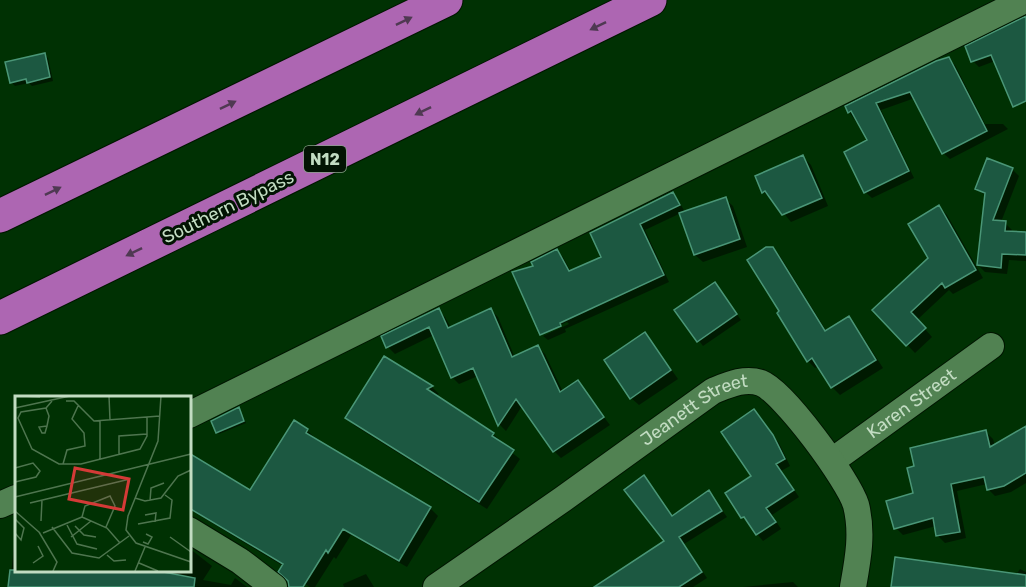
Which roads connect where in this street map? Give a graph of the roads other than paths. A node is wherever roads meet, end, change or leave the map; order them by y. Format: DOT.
graph roads {
  1 [pos="446,0"];
  2 [pos="650,0"];
  3 [pos="1025,0"];
  4 [pos="0,216"];
  5 [pos="0,318"];
  6 [pos="991,346"];
  7 [pos="190,415"];
  8 [pos="832,461"];
  9 [pos="15,498"];
  10 [pos="0,506"];
  11 [pos="190,531"];
  12 [pos="274,587"];
  13 [pos="436,587"];
  14 [pos="852,587"];
  4 -- 1 [label="highway, one-way"];
  2 -- 5 [label="highway, Southern Bypass / N12, one-way"];
  3 -- 7 [label="street"];
  6 -- 8 [label="street, Karen Street"];
  8 -- 13 [label="street, Jeanett Street"];
  8 -- 14 [label="street, Jeanett Street"];
  9 -- 10 [label="street"];
  11 -- 12 [label="street"];
}
